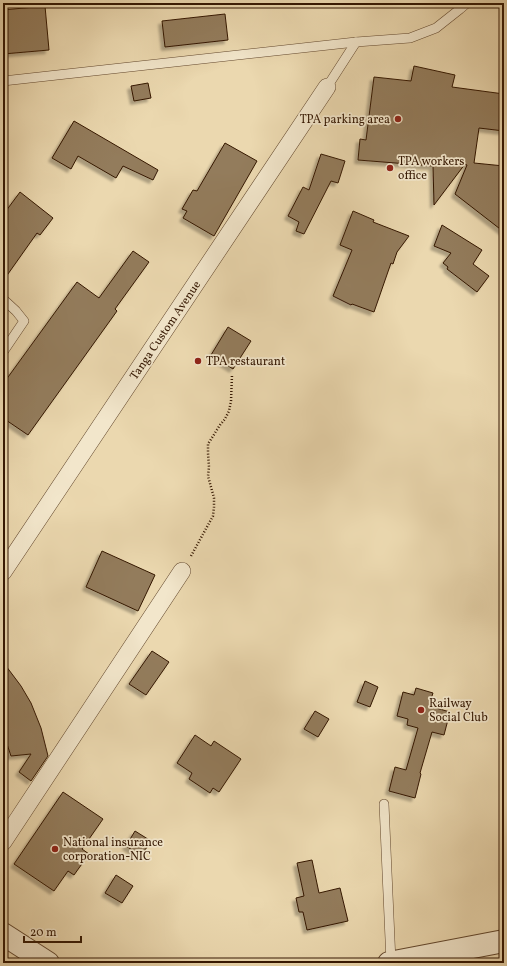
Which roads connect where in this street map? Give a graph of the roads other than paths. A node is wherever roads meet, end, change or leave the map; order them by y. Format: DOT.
graph roads {
  1 [pos="467,3"];
  2 [pos="356,42"];
  3 [pos="3,81"];
  4 [pos="327,87"];
  5 [pos="3,299"];
  6 [pos="3,352"];
  7 [pos="182,571"];
  8 [pos="3,572"];
  9 [pos="384,804"];
  10 [pos="3,842"];
  11 [pos="3,934"];
  12 [pos="504,941"];
  13 [pos="48,963"];
  14 [pos="390,963"];
  1 -- 2 [label="lane"];
  2 -- 3 [label="lane"];
  2 -- 4 [label="lane"];
  4 -- 8 [label="street, Tanga Custom Avenue"];
  5 -- 6 [label="lane"];
  7 -- 10 [label="street"];
  9 -- 14 [label="lane"];
  11 -- 13 [label="street"];
  12 -- 14 [label="street"];
}
